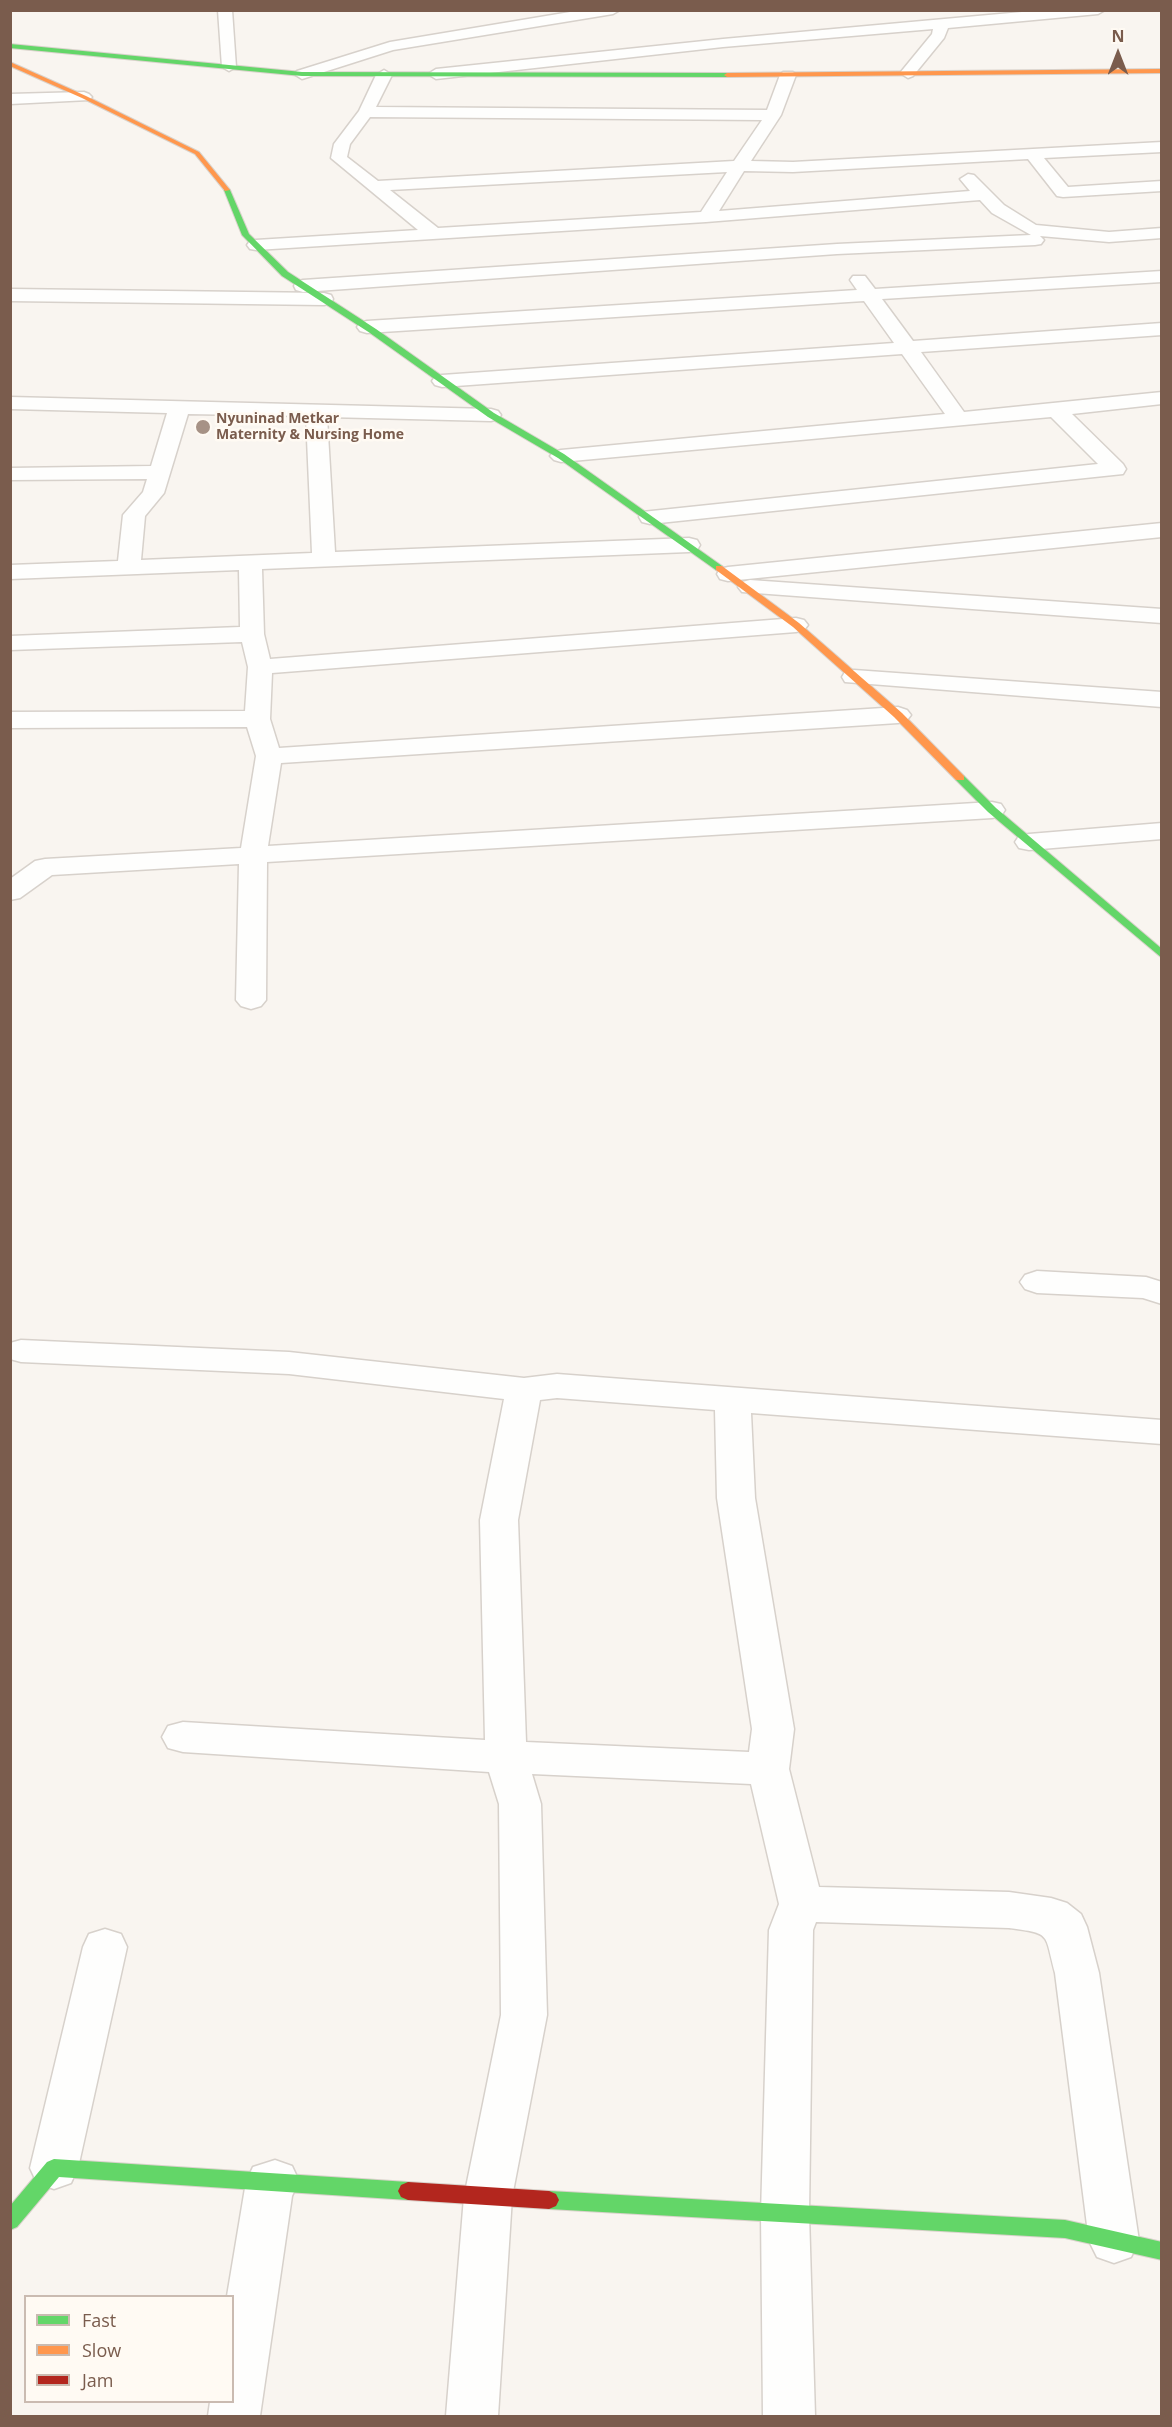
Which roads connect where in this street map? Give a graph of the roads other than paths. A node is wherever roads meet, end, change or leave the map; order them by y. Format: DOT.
graph roads {
  1 [pos="225,10"];
  2 [pos="613,10"];
  3 [pos="1098,10"];
  4 [pos="941,24"];
  5 [pos="10,46"];
  6 [pos="10,64"];
  7 [pos="229,68"];
  8 [pos="1161,71"];
  9 [pos="908,73"];
  10 [pos="302,74"];
  11 [pos="384,75"];
  12 [pos="422,75"];
  13 [pos="788,75"];
  14 [pos="84,97"];
  15 [pos="10,99"];
  16 [pos="366,112"];
  17 [pos="773,115"];
  18 [pos="1161,147"];
  19 [pos="1129,149"];
  20 [pos="1032,154"];
  21 [pos="948,159"];
  22 [pos="740,166"];
  23 [pos="1153,169"];
  24 [pos="373,186"];
  25 [pos="1161,186"];
  26 [pos="983,195"];
  27 [pos="706,217"];
  28 [pos="1161,233"];
  29 [pos="434,234"];
  30 [pos="1035,240"];
  31 [pos="256,245"];
  32 [pos="837,249"];
  33 [pos="1161,276"];
  34 [pos="303,286"];
  35 [pos="10,295"];
  36 [pos="869,295"];
  37 [pos="324,299"];
  38 [pos="367,327"];
  39 [pos="1161,329"];
  40 [pos="907,347"];
  41 [pos="442,381"];
  42 [pos="1161,398"];
  43 [pos="10,403"];
  44 [pos="179,408"];
  45 [pos="1056,410"];
  46 [pos="316,411"];
  47 [pos="491,415"];
  48 [pos="958,418"];
  49 [pos="561,456"];
  50 [pos="159,472"];
  51 [pos="10,474"];
  52 [pos="650,517"];
  53 [pos="1161,530"];
  54 [pos="689,545"];
  55 [pos="324,559"];
  56 [pos="250,561"];
  57 [pos="129,567"];
  58 [pos="10,572"];
  59 [pos="737,580"];
  60 [pos="1161,616"];
  61 [pos="796,626"];
  62 [pos="252,634"];
  63 [pos="10,643"];
  64 [pos="260,667"];
  65 [pos="854,677"];
  66 [pos="1161,700"];
  67 [pos="898,715"];
  68 [pos="257,719"];
  69 [pos="10,720"];
  70 [pos="269,756"];
  71 [pos="992,810"];
  72 [pos="1161,831"];
  73 [pos="1029,842"];
  74 [pos="253,855"];
  75 [pos="10,892"];
  76 [pos="1161,955"];
  77 [pos="251,1000"];
  78 [pos="1037,1282"];
  79 [pos="1161,1293"];
  80 [pos="21,1351"];
  81 [pos="524,1390"];
  82 [pos="733,1400"];
  83 [pos="1161,1432"];
  84 [pos="183,1737"];
  85 [pos="506,1757"];
  86 [pos="768,1769"];
  87 [pos="801,1904"];
  88 [pos="105,1947"];
  89 [pos="54,2168"];
  90 [pos="273,2181"];
  91 [pos="488,2197"];
  92 [pos="785,2214"];
  93 [pos="10,2221"];
  94 [pos="1114,2241"];
  95 [pos="1161,2251"];
  96 [pos="234,2416"];
  97 [pos="472,2416"];
  98 [pos="789,2416"];
  1 -- 7 [label="street"];
  2 -- 10 [label="street"];
  3 -- 4 [label="street"];
  4 -- 9 [label="street"];
  4 -- 12 [label="street"];
  5 -- 7 [label="main road"];
  6 -- 14 [label="main road"];
  7 -- 10 [label="main road"];
  8 -- 9 [label="main road"];
  9 -- 13 [label="main road"];
  10 -- 11 [label="main road"];
  11 -- 12 [label="main road"];
  11 -- 16 [label="street"];
  12 -- 13 [label="main road"];
  13 -- 17 [label="street"];
  14 -- 15 [label="street"];
  14 -- 31 [label="main road"];
  16 -- 17 [label="street"];
  16 -- 24 [label="street"];
  17 -- 22 [label="street"];
  18 -- 19 [label="street"];
  19 -- 20 [label="street"];
  19 -- 23 [label="street"];
  20 -- 21 [label="street"];
  20 -- 25 [label="street"];
  21 -- 22 [label="street"];
  21 -- 26 [label="street"];
  22 -- 24 [label="street"];
  22 -- 27 [label="street"];
  24 -- 29 [label="street"];
  26 -- 27 [label="street"];
  26 -- 28 [label="street"];
  27 -- 29 [label="street"];
  29 -- 31 [label="street"];
  30 -- 32 [label="street"];
  31 -- 34 [label="main road"];
  32 -- 34 [label="street"];
  32 -- 36 [label="street"];
  33 -- 36 [label="street"];
  34 -- 37 [label="main road"];
  35 -- 37 [label="street"];
  36 -- 38 [label="street"];
  36 -- 40 [label="street"];
  37 -- 38 [label="main road"];
  38 -- 41 [label="main road"];
  39 -- 40 [label="street"];
  40 -- 41 [label="street"];
  40 -- 48 [label="street"];
  41 -- 47 [label="main road"];
  42 -- 45 [label="street"];
  43 -- 44 [label="street"];
  44 -- 46 [label="street"];
  44 -- 50 [label="street"];
  45 -- 48 [label="street"];
  45 -- 52 [label="street"];
  46 -- 47 [label="street"];
  46 -- 55 [label="street"];
  47 -- 49 [label="main road"];
  48 -- 49 [label="street"];
  49 -- 52 [label="main road"];
  50 -- 51 [label="street"];
  50 -- 57 [label="street"];
  52 -- 54 [label="main road"];
  53 -- 59 [label="street"];
  54 -- 55 [label="street"];
  54 -- 59 [label="main road"];
  55 -- 56 [label="street"];
  56 -- 57 [label="street"];
  56 -- 62 [label="street"];
  57 -- 58 [label="street"];
  59 -- 60 [label="street"];
  59 -- 61 [label="main road"];
  61 -- 64 [label="street"];
  61 -- 65 [label="main road"];
  62 -- 63 [label="street"];
  62 -- 64 [label="street"];
  64 -- 68 [label="street"];
  65 -- 66 [label="street"];
  65 -- 67 [label="main road"];
  67 -- 70 [label="street"];
  67 -- 71 [label="main road"];
  68 -- 69 [label="street"];
  68 -- 70 [label="street"];
  70 -- 74 [label="street"];
  71 -- 73 [label="main road"];
  71 -- 74 [label="street"];
  72 -- 73 [label="street"];
  73 -- 76 [label="main road"];
  74 -- 75 [label="street"];
  74 -- 77 [label="street"];
  78 -- 79 [label="street"];
  80 -- 81 [label="street"];
  81 -- 82 [label="street"];
  81 -- 85 [label="street"];
  82 -- 83 [label="street"];
  82 -- 86 [label="street"];
  84 -- 85 [label="street"];
  85 -- 86 [label="street"];
  85 -- 91 [label="street"];
  86 -- 87 [label="street"];
  87 -- 92 [label="street"];
  87 -- 94 [label="street"];
  88 -- 89 [label="street"];
  89 -- 90 [label="main road"];
  89 -- 93 [label="main road"];
  90 -- 91 [label="main road"];
  90 -- 96 [label="street"];
  91 -- 92 [label="main road"];
  91 -- 97 [label="street"];
  92 -- 94 [label="main road"];
  92 -- 98 [label="street"];
  94 -- 95 [label="main road"];
}
